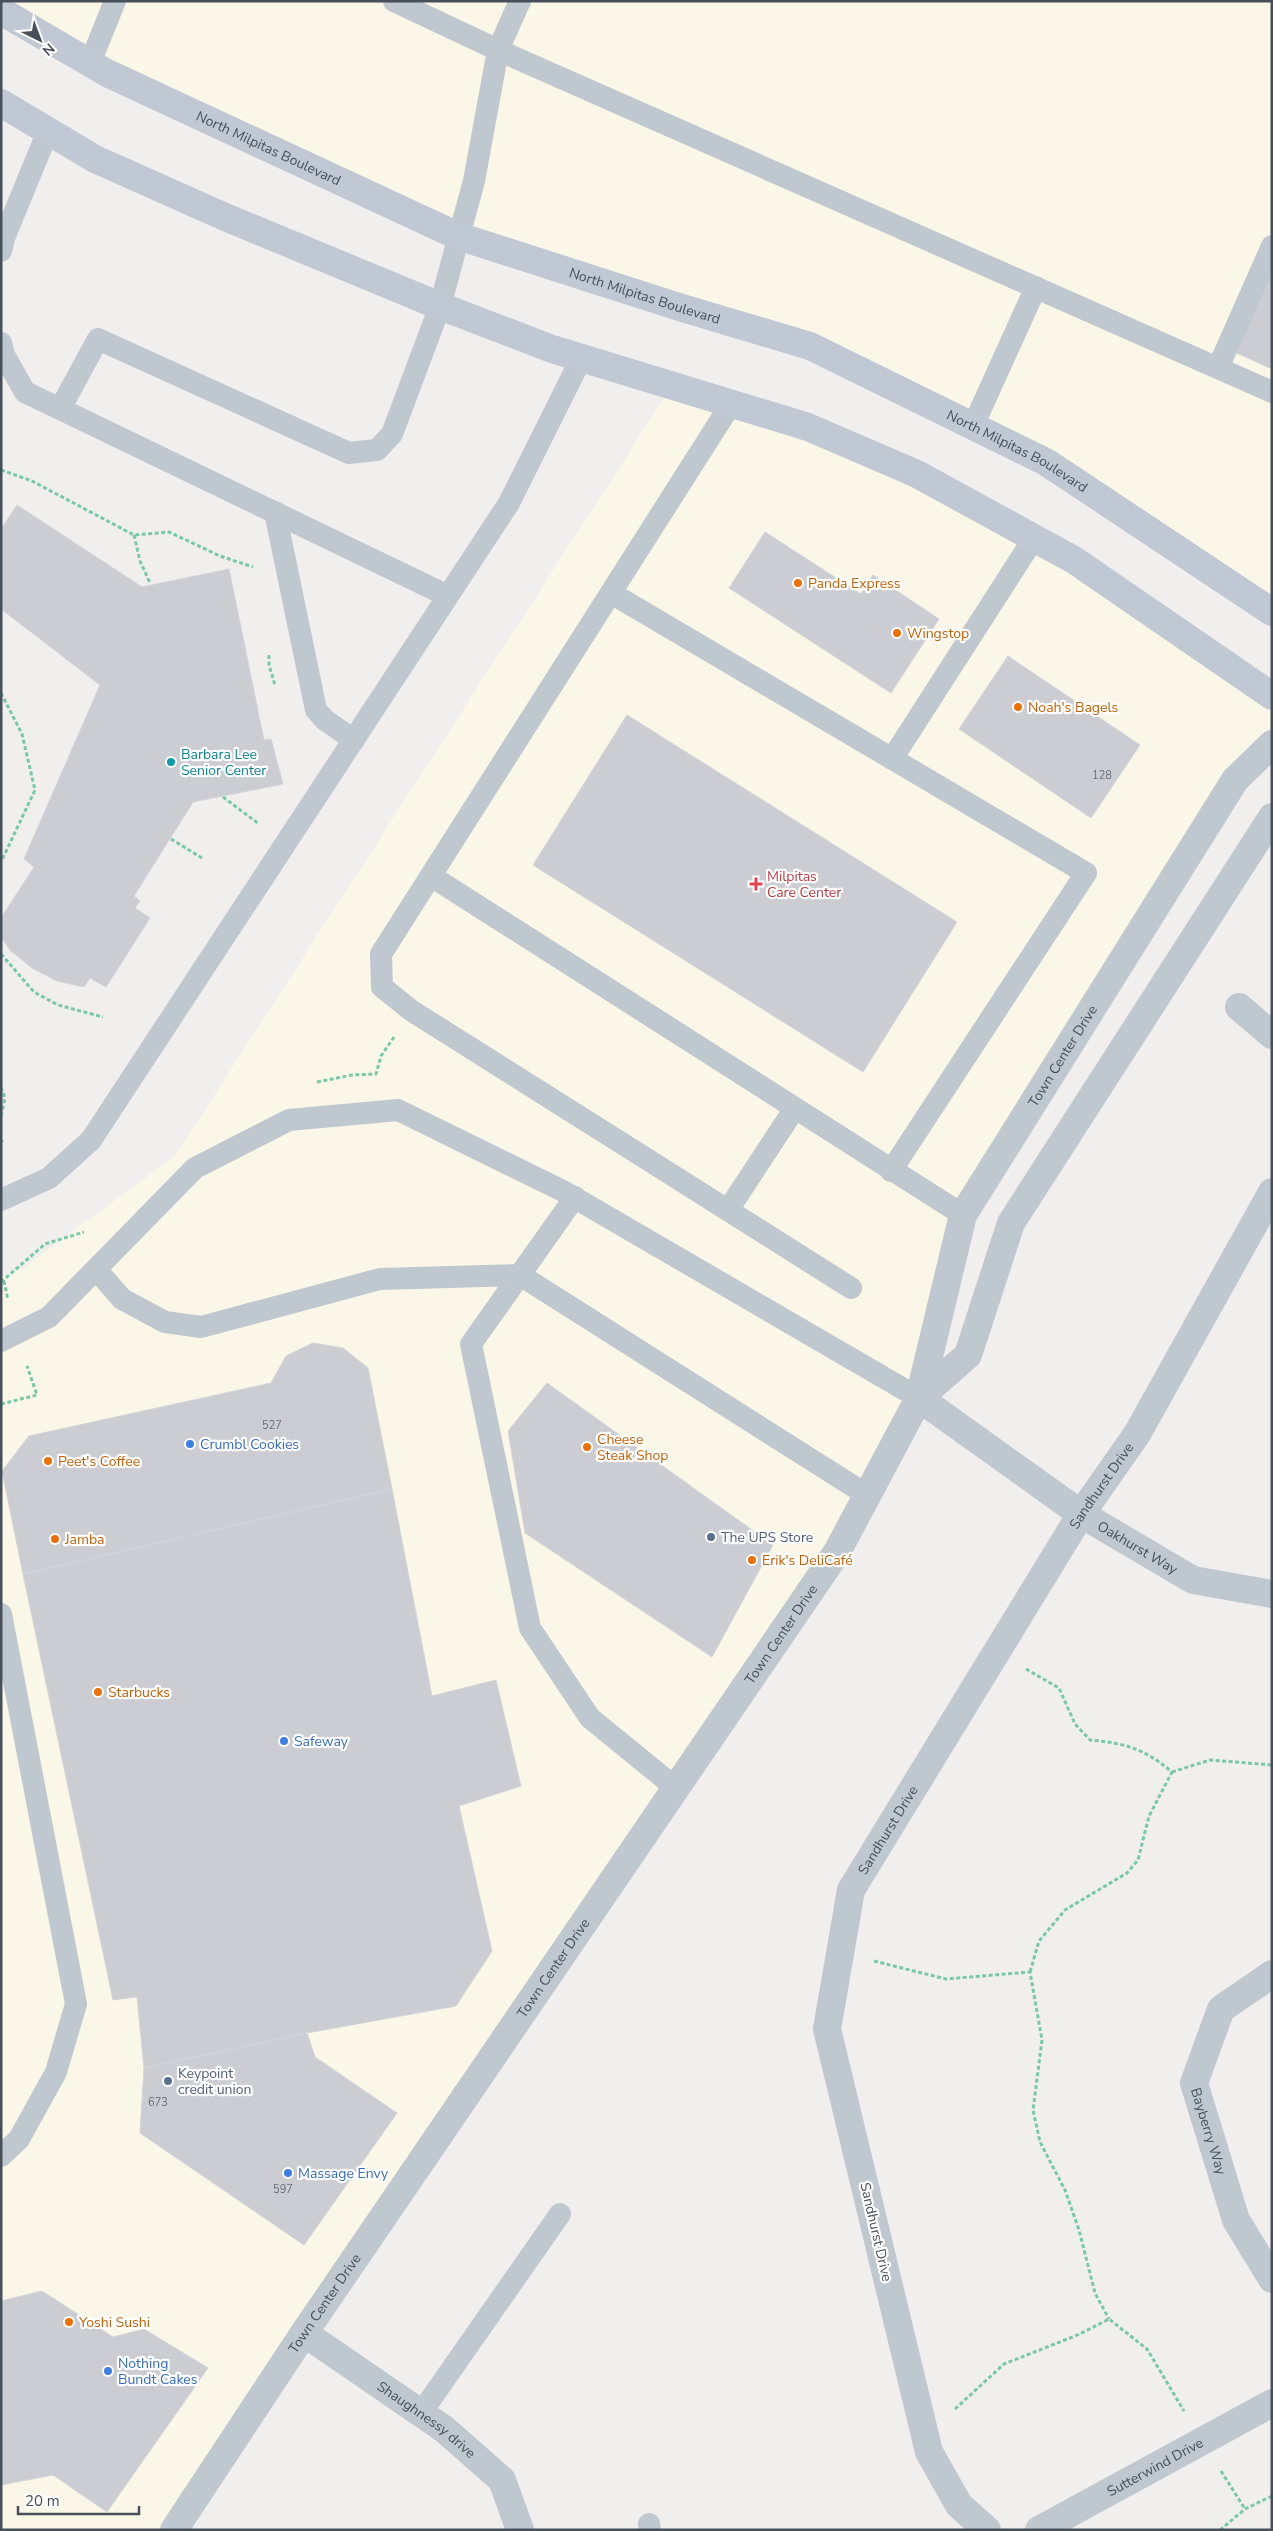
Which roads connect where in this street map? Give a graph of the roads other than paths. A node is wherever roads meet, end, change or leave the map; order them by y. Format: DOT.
graph roads {
  1 [pos="115,1"];
  2 [pos="394,1"];
  3 [pos="520,1"];
  4 [pos="1,11"];
  5 [pos="498,50"];
  6 [pos="90,62"];
  7 [pos="1,103"];
  8 [pos="48,131"];
  9 [pos="458,236"];
  10 [pos="1272,246"];
  11 [pos="1,251"];
  12 [pos="1036,287"];
  13 [pos="440,306"];
  14 [pos="1,343"];
  15 [pos="581,359"];
  16 [pos="1218,368"];
  17 [pos="1272,392"];
  18 [pos="732,404"];
  19 [pos="60,409"];
  20 [pos="973,426"];
  21 [pos="275,512"];
  22 [pos="1034,538"];
  23 [pos="611,593"];
  24 [pos="448,596"];
  25 [pos="1272,612"];
  26 [pos="1272,696"];
  27 [pos="354,740"];
  28 [pos="1272,744"];
  29 [pos="892,759"];
  30 [pos="1272,817"];
  31 [pos="431,876"];
  32 [pos="1239,1007"];
  33 [pos="1272,1035"];
  34 [pos="795,1108"];
  35 [pos="891,1171"];
  36 [pos="1272,1192"];
  37 [pos="575,1197"];
  38 [pos="1,1200"];
  39 [pos="728,1210"];
  40 [pos="963,1215"];
  41 [pos="96,1269"];
  42 [pos="520,1275"];
  43 [pos="851,1288"];
  44 [pos="1,1340"];
  45 [pos="919,1398"];
  46 [pos="867,1495"];
  47 [pos="1081,1514"];
  48 [pos="1272,1594"];
  49 [pos="1,1614"];
  50 [pos="676,1788"];
  51 [pos="1272,1974"];
  52 [pos="1,2156"];
  53 [pos="560,2214"];
  54 [pos="1272,2279"];
  55 [pos="304,2333"];
  56 [pos="1272,2403"];
  57 [pos="421,2414"];
  58 [pos="174,2530"];
  59 [pos="520,2530"];
  60 [pos="987,2530"];
  61 [pos="1038,2530"];
  1 -- 6 [label="lane"];
  2 -- 5 [label="lane"];
  3 -- 5 [label="lane"];
  4 -- 6 [label="main road, North Milpitas Boulevard"];
  5 -- 9 [label="lane"];
  5 -- 12 [label="lane"];
  6 -- 9 [label="main road, North Milpitas Boulevard"];
  7 -- 8 [label="main road"];
  8 -- 11 [label="lane"];
  8 -- 13 [label="main road"];
  9 -- 13 [label="lane"];
  9 -- 20 [label="main road, North Milpitas Boulevard"];
  10 -- 16 [label="lane"];
  12 -- 16 [label="lane"];
  12 -- 20 [label="lane"];
  13 -- 15 [label="main road"];
  13 -- 19 [label="lane"];
  14 -- 19 [label="lane"];
  15 -- 18 [label="main road"];
  15 -- 24 [label="lane"];
  16 -- 17 [label="lane"];
  18 -- 22 [label="main road"];
  18 -- 23 [label="lane"];
  19 -- 21 [label="lane"];
  20 -- 25 [label="main road, North Milpitas Boulevard"];
  21 -- 24 [label="lane"];
  21 -- 27 [label="lane"];
  22 -- 26 [label="main road"];
  22 -- 29 [label="lane"];
  23 -- 29 [label="lane"];
  23 -- 31 [label="lane"];
  24 -- 27 [label="lane"];
  27 -- 38 [label="lane"];
  28 -- 40 [label="street, Town Center Drive"];
  29 -- 35 [label="lane"];
  30 -- 45 [label="street, Town Center Drive"];
  31 -- 34 [label="lane"];
  31 -- 39 [label="lane"];
  32 -- 33 [label="street"];
  34 -- 35 [label="lane"];
  34 -- 39 [label="lane"];
  35 -- 40 [label="lane"];
  36 -- 47 [label="street, Sandhurst Drive"];
  37 -- 41 [label="lane"];
  37 -- 42 [label="lane"];
  37 -- 45 [label="lane"];
  39 -- 43 [label="lane"];
  40 -- 45 [label="street, Town Center Drive"];
  41 -- 42 [label="lane"];
  41 -- 44 [label="lane"];
  42 -- 46 [label="lane"];
  42 -- 50 [label="lane"];
  45 -- 46 [label="street, Town Center Drive"];
  45 -- 47 [label="street, Oakhurst Way"];
  46 -- 50 [label="street, Town Center Drive"];
  47 -- 48 [label="street, Oakhurst Way"];
  47 -- 60 [label="street, Sandhurst Drive"];
  49 -- 52 [label="lane"];
  50 -- 55 [label="street, Town Center Drive"];
  51 -- 54 [label="street, Bayberry Way"];
  53 -- 57 [label="lane"];
  55 -- 57 [label="street, Shaughnessy drive"];
  55 -- 58 [label="street, Town Center Drive"];
  56 -- 61 [label="street, Sutterwind Drive"];
  57 -- 59 [label="street, Shaughnessy drive"];
}
